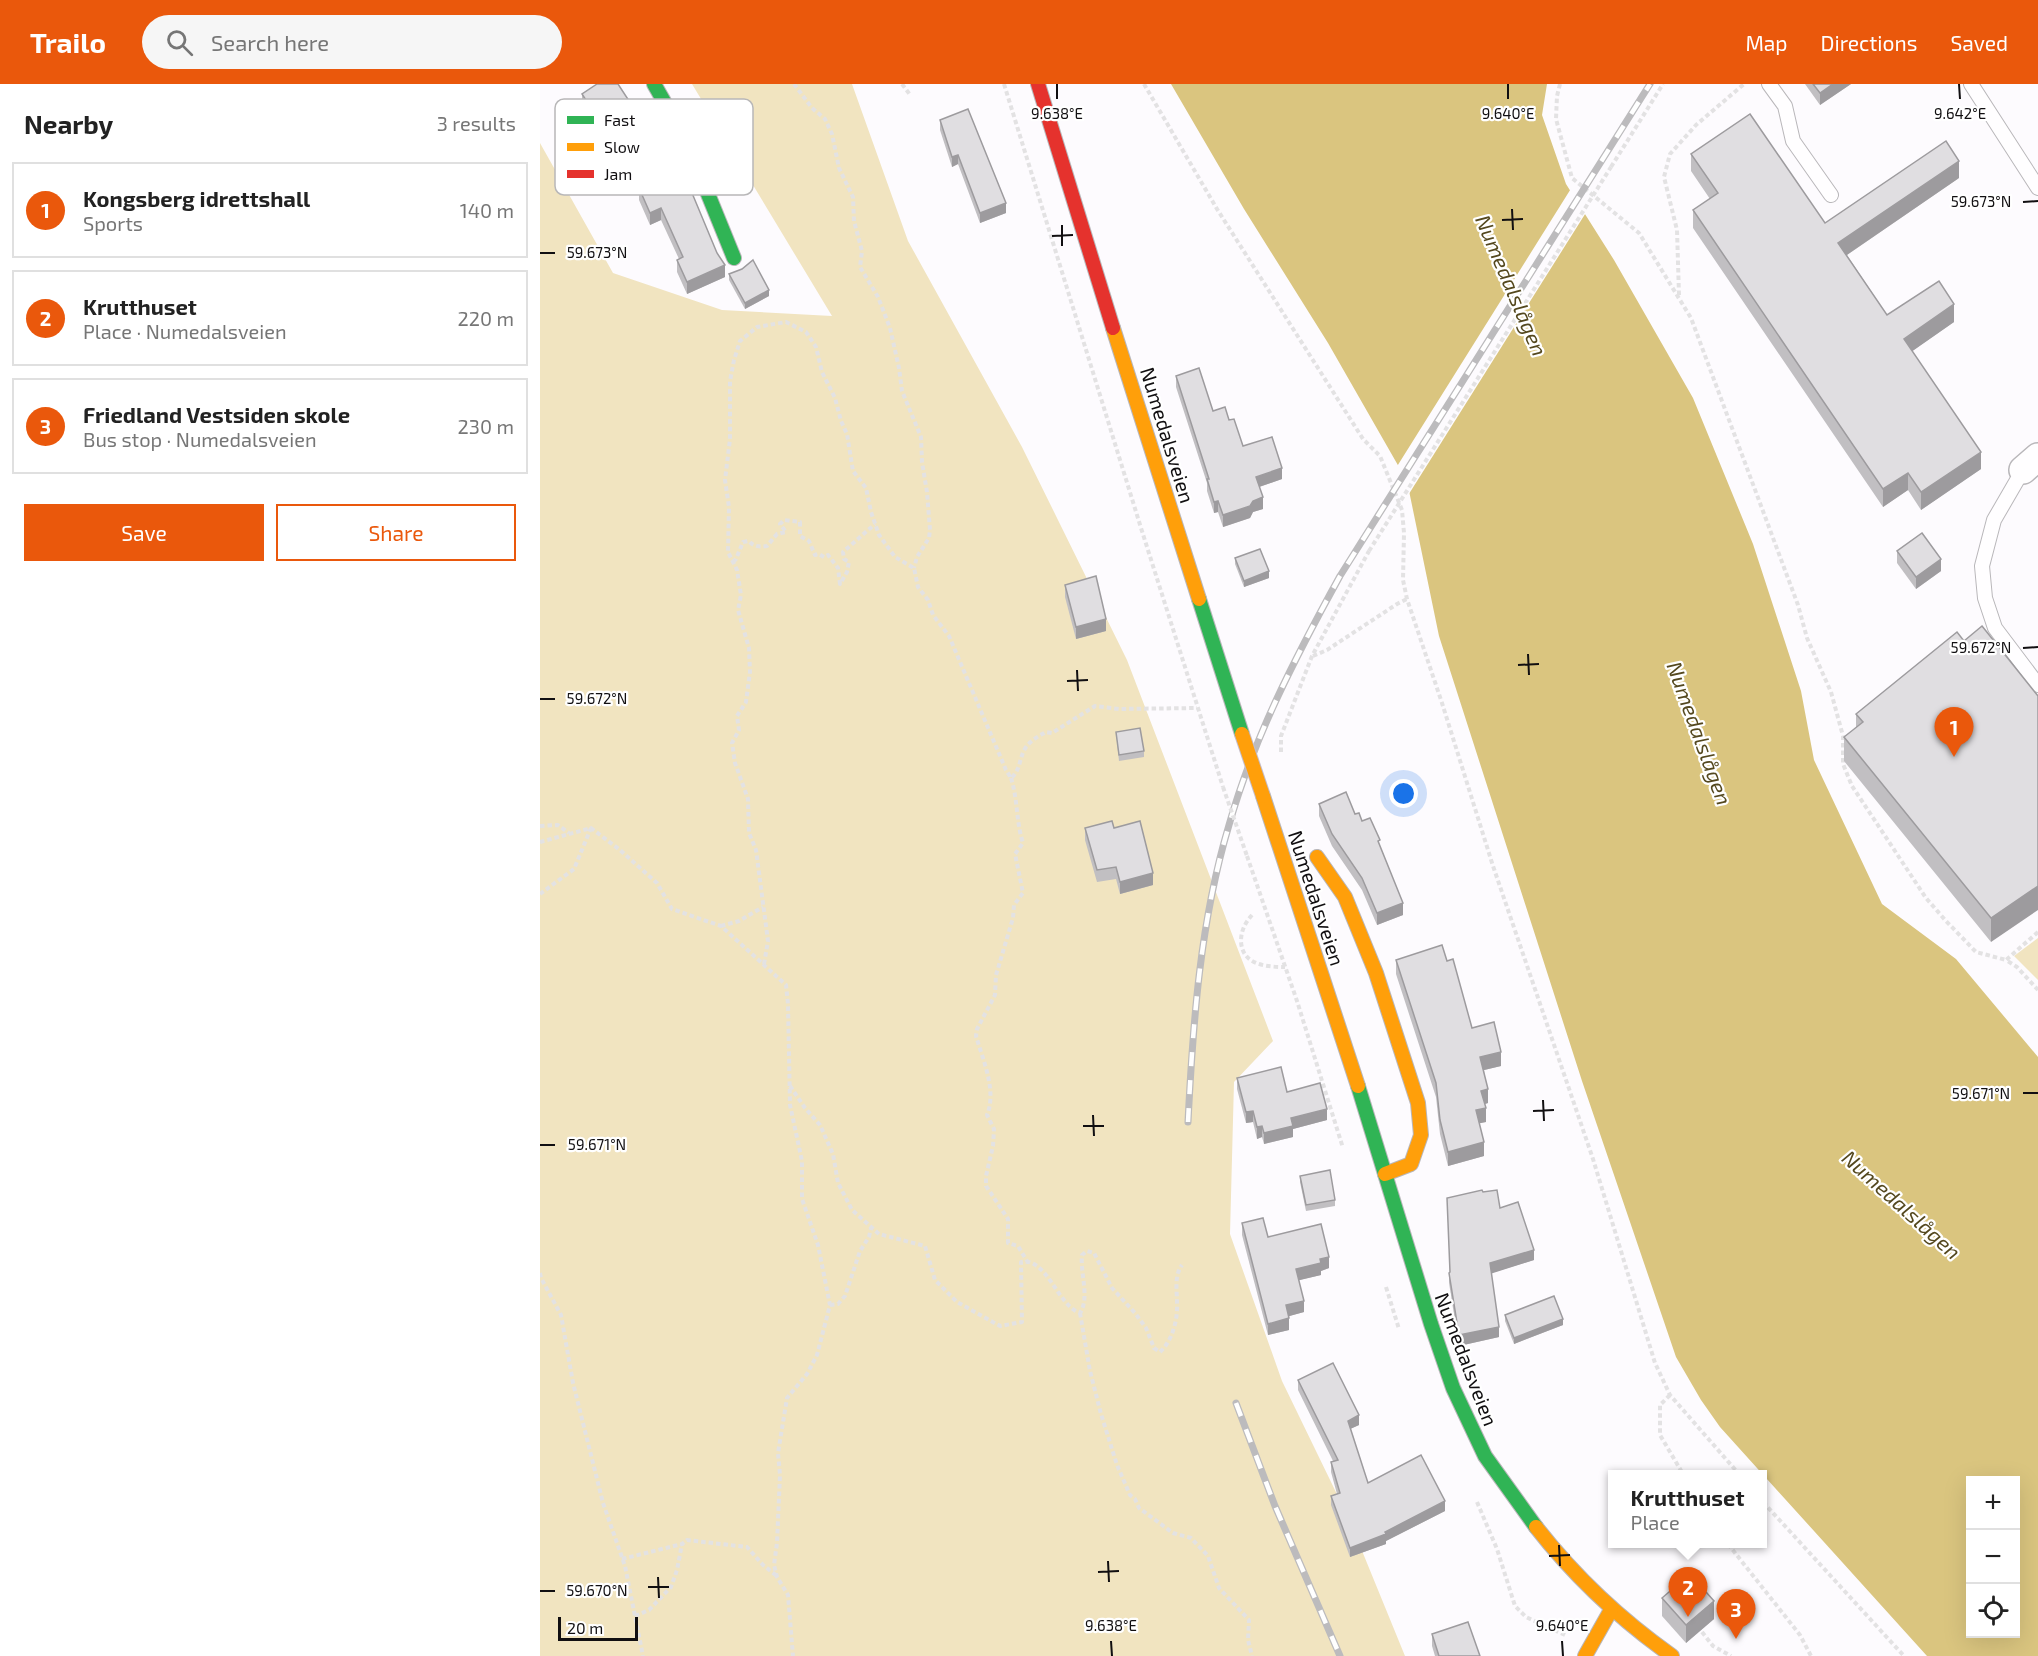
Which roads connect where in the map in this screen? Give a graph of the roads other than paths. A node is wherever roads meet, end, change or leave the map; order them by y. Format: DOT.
graph roads {
  1 [pos="654,84"];
  2 [pos="1038,84"];
  3 [pos="1769,84"];
  4 [pos="1971,84"];
  5 [pos="663,99"];
  6 [pos="2038,188"];
  7 [pos="708,195"];
  8 [pos="1831,195"];
  9 [pos="734,258"];
  10 [pos="2030,464"];
  11 [pos="2038,685"];
  12 [pos="1317,857"];
  13 [pos="1385,1174"];
  14 [pos="1611,1610"];
  15 [pos="1585,1656"];
  16 [pos="1672,1656"];
  1 -- 5 [label="main road"];
  2 -- 13 [label="main road, Numedalsveien, bridge"];
  3 -- 8 [label="lane"];
  4 -- 6 [label="lane"];
  7 -- 9 [label="main road"];
  10 -- 11 [label="lane"];
  12 -- 13 [label="main road"];
  13 -- 14 [label="main road, Numedalsveien"];
  14 -- 15 [label="main road"];
  14 -- 16 [label="main road, Numedalsveien"];
}
